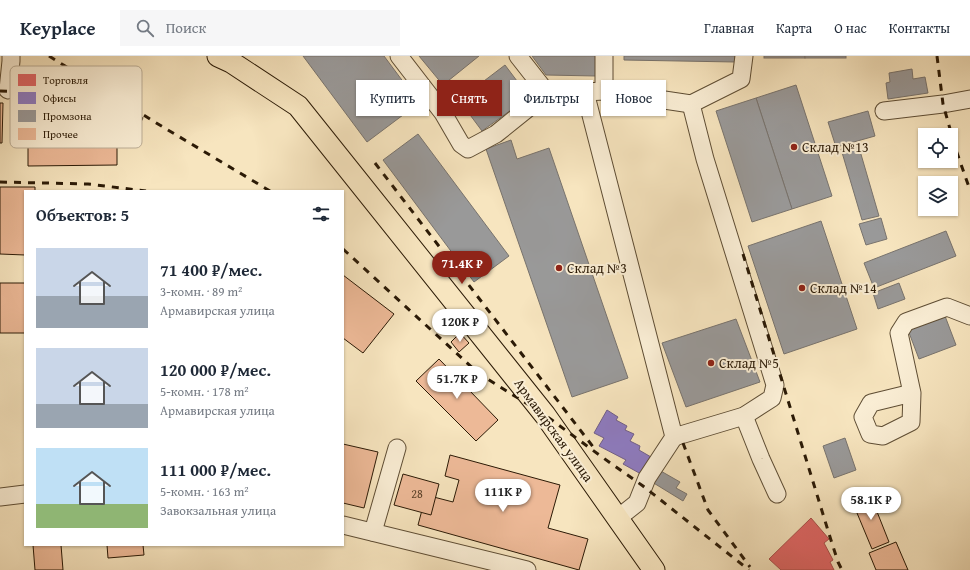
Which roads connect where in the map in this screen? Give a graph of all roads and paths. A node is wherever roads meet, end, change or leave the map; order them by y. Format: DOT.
graph roads {
  1 [pos="218,56"];
  2 [pos="399,56"];
  3 [pos="518,56"];
  4 [pos="604,56"];
  5 [pos="744,56"];
  6 [pos="7,60"];
  7 [pos="537,80"];
  8 [pos="604,80"];
  9 [pos="8,90"];
  10 [pos="970,99"];
  11 [pos="666,100"];
  12 [pos="691,104"];
  13 [pos="884,111"];
  14 [pos="518,116"];
  15 [pos="591,116"];
  16 [pos="970,316"];
  17 [pos="912,393"];
  18 [pos="744,416"];
  19 [pos="674,437"];
  20 [pos="397,448"];
  21 [pos="24,494"];
  22 [pos="777,494"];
  23 [pos="0,497"];
  24 [pos="618,518"];
  25 [pos="344,525"];
  26 [pos="373,532"];
  27 [pos="527,570"];
  28 [pos="654,570"];
  1 -- 24 [label="main road, Армавирская улица"];
  2 -- 14 [label="street"];
  3 -- 7 [label="street"];
  4 -- 8 [label="street"];
  5 -- 12 [label="street"];
  6 -- 9 [label="street"];
  10 -- 13 [label="street"];
  11 -- 12 [label="street"];
  12 -- 18 [label="street"];
  15 -- 19 [label="street"];
  16 -- 17 [label="street"];
  18 -- 19 [label="street"];
  18 -- 22 [label="street"];
  19 -- 24 [label="street"];
  20 -- 26 [label="street"];
  21 -- 23 [label="street"];
  24 -- 28 [label="main road, Армавирская улица"];
  25 -- 26 [label="street"];
  26 -- 27 [label="street"];
}
